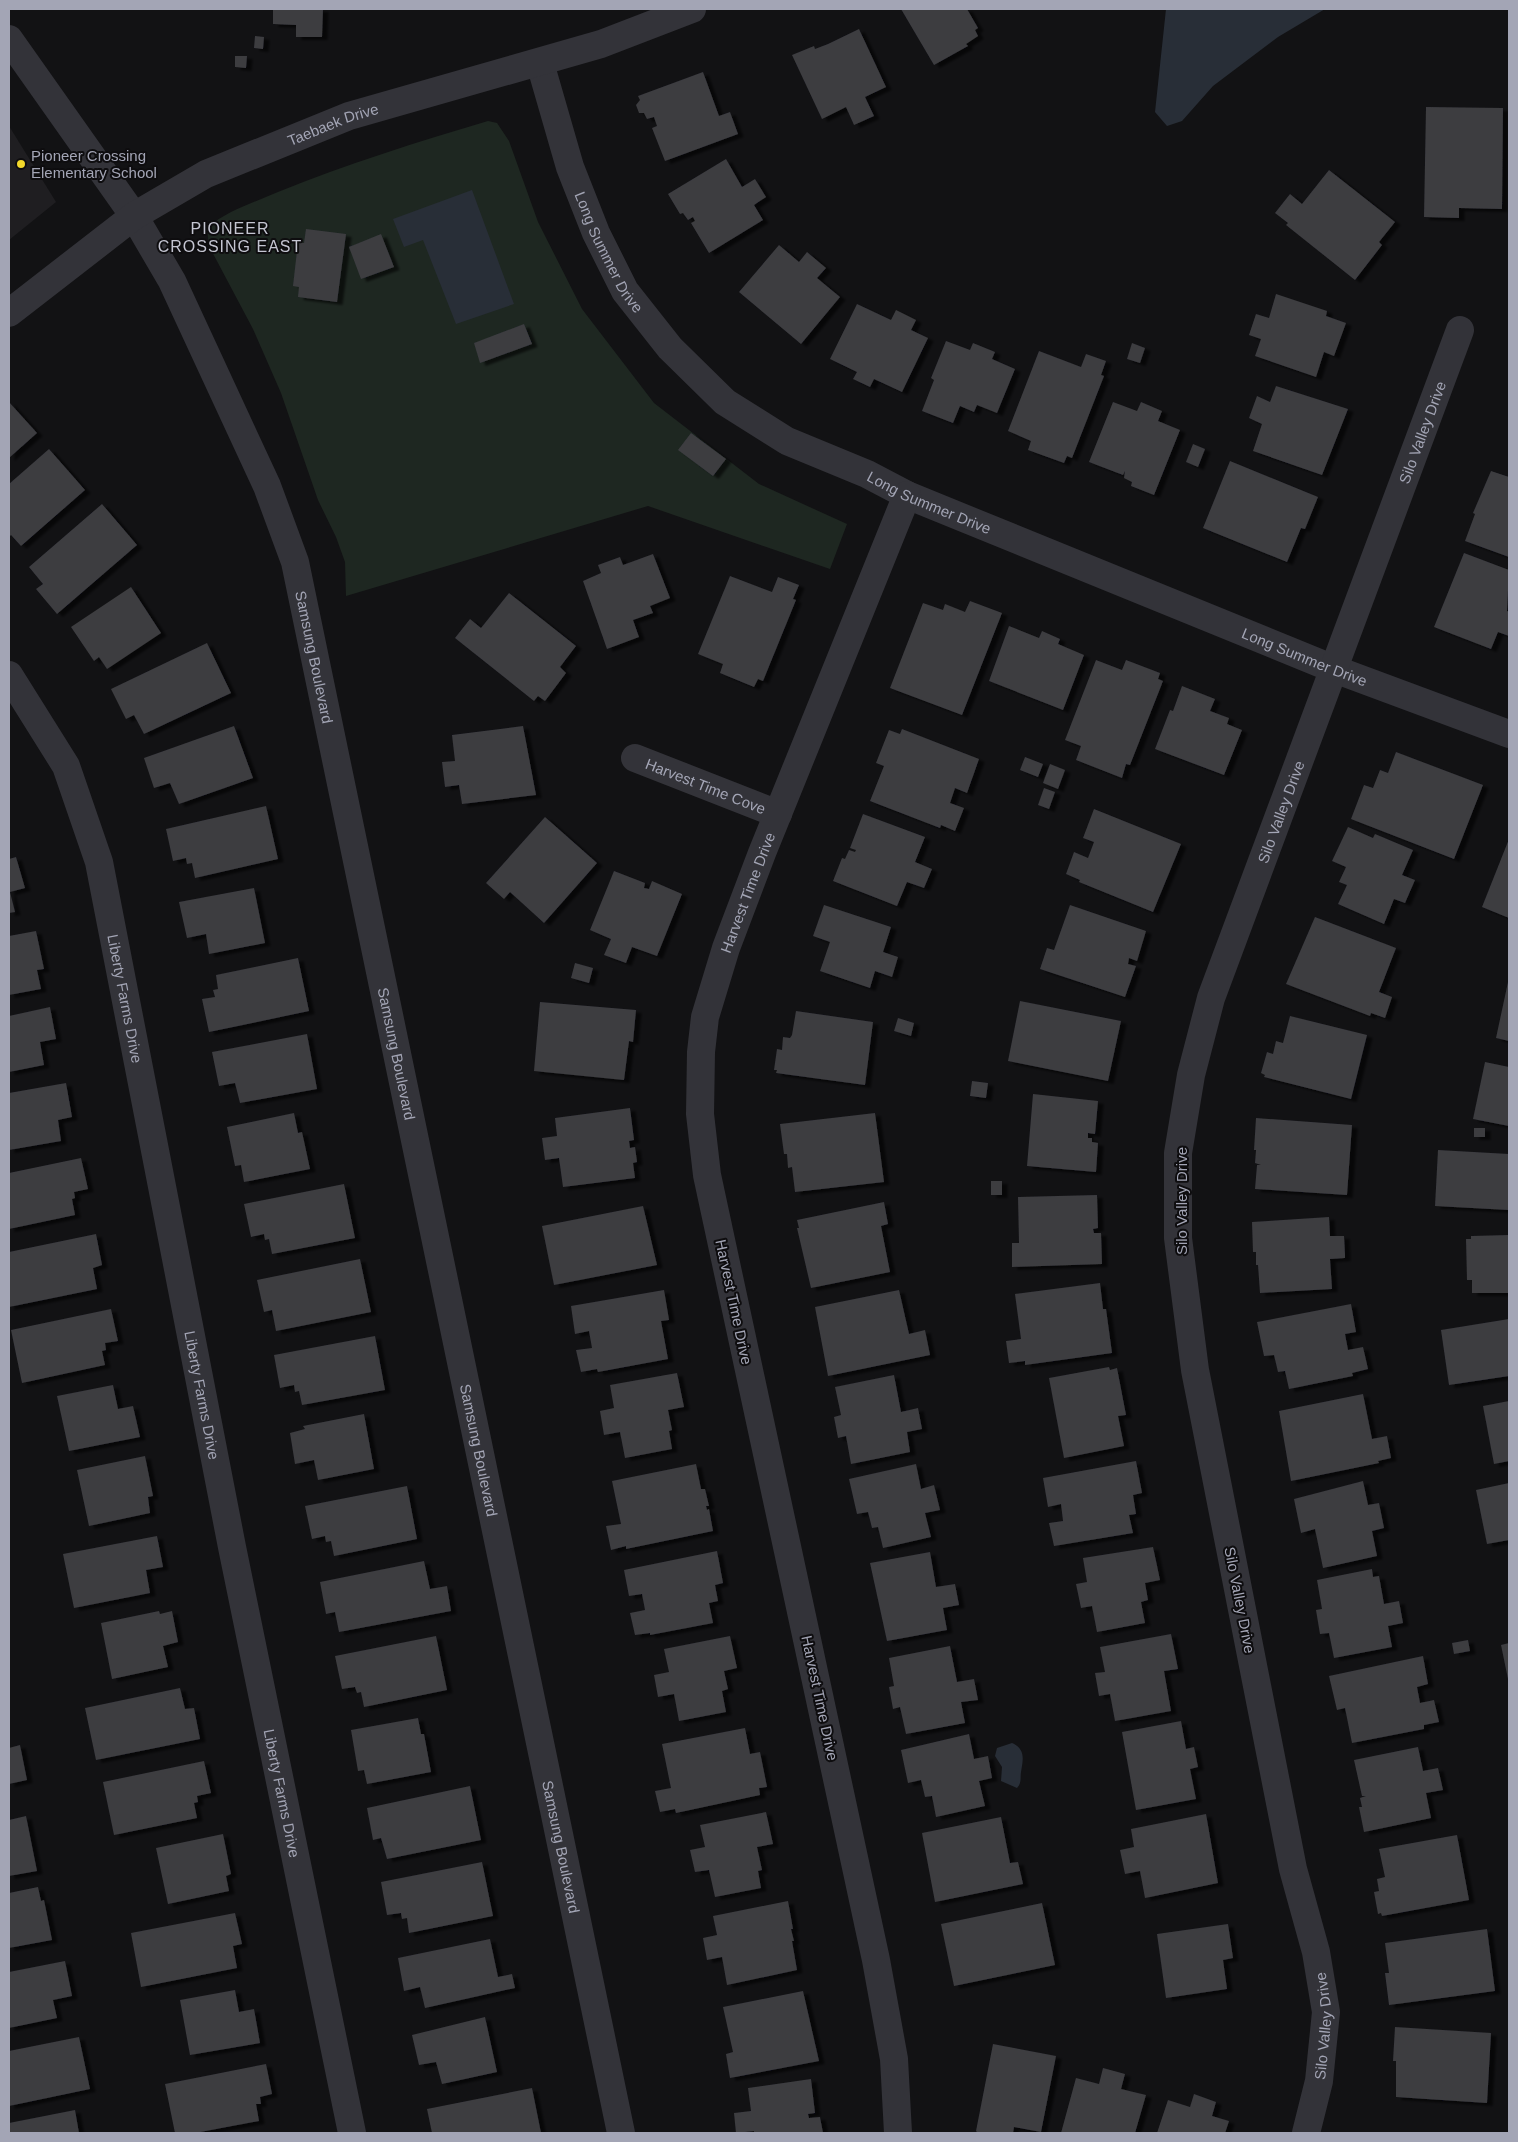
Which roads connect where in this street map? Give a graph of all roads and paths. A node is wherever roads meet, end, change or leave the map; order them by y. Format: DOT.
graph roads {
  1 [pos="692,9"];
  2 [pos="9,39"];
  3 [pos="540,63"];
  4 [pos="134,216"];
  5 [pos="9,313"];
  6 [pos="1460,330"];
  7 [pos="907,495"];
  8 [pos="1334,669"];
  9 [pos="9,675"];
  10 [pos="1509,734"];
  11 [pos="635,758"];
  12 [pos="778,814"];
  13 [pos="352,2133"];
  14 [pos="621,2133"];
  15 [pos="898,2133"];
  16 [pos="1306,2133"];
  1 -- 3 [label="street, Taebaek Drive"];
  2 -- 4 [label="street, Samsung Boulevard"];
  3 -- 4 [label="street, Taebaek Drive"];
  3 -- 7 [label="street, Long Summer Drive"];
  4 -- 5 [label="street, Taebaek Drive"];
  4 -- 14 [label="street, Samsung Boulevard"];
  6 -- 8 [label="street, Silo Valley Drive"];
  7 -- 8 [label="street, Long Summer Drive"];
  7 -- 12 [label="street, Harvest Time Drive"];
  8 -- 10 [label="street, Long Summer Drive"];
  8 -- 16 [label="street, Silo Valley Drive"];
  9 -- 13 [label="street, Liberty Farms Drive"];
  11 -- 12 [label="street, Harvest Time Cove"];
  12 -- 15 [label="street, Harvest Time Drive"];
}
